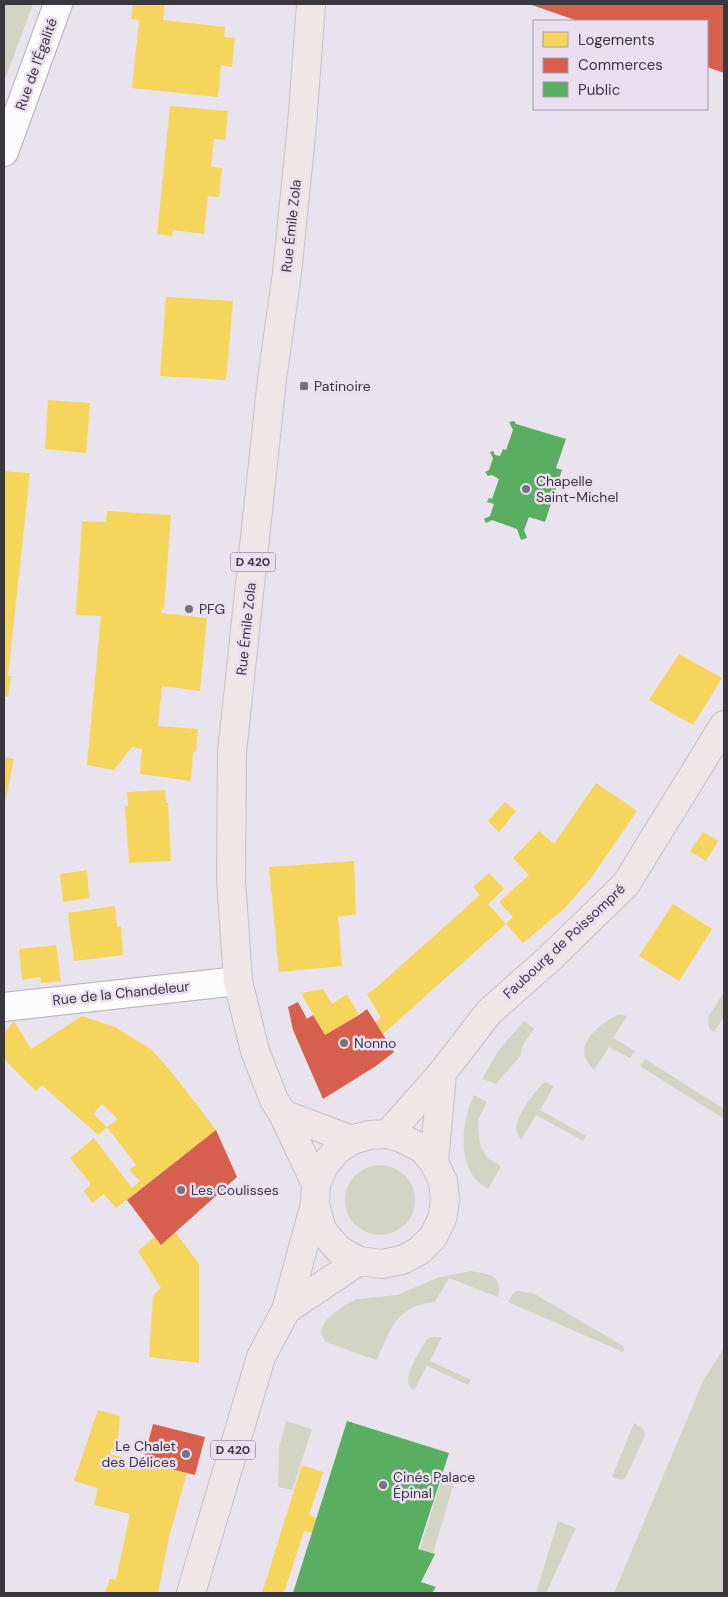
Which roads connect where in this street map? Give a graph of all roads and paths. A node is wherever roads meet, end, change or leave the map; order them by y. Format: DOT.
graph roads {
  1 [pos="58,4"];
  2 [pos="312,4"];
  3 [pos="4,152"];
  4 [pos="724,725"];
  5 [pos="238,981"];
  6 [pos="4,1007"];
  7 [pos="442,1073"];
  8 [pos="283,1114"];
  9 [pos="388,1134"];
  10 [pos="352,1140"];
  11 [pos="434,1163"];
  12 [pos="316,1194"];
  13 [pos="359,1261"];
  14 [pos="286,1310"];
  15 [pos="191,1593"];
  1 -- 3 [label="street, Rue de l'Égalité"];
  2 -- 5 [label="main road, Rue Émile Zola / D 420"];
  4 -- 7 [label="main road, Faubourg de Poissompré"];
  5 -- 6 [label="street, Rue de la Chandeleur"];
  5 -- 8 [label="main road, Rue Émile Zola / D 420"];
  7 -- 9 [label="main road, Faubourg de Poissompré"];
  7 -- 11 [label="main road"];
  8 -- 10 [label="main road"];
  8 -- 12 [label="main road, D 420"];
  9 -- 10 [label="main road"];
  9 -- 11 [label="main road"];
  10 -- 12 [label="main road"];
  11 -- 13 [label="main road"];
  12 -- 13 [label="main road"];
  12 -- 14 [label="main road, D 420"];
  13 -- 14 [label="main road, D 420"];
  14 -- 15 [label="main road, D 420"];
}
